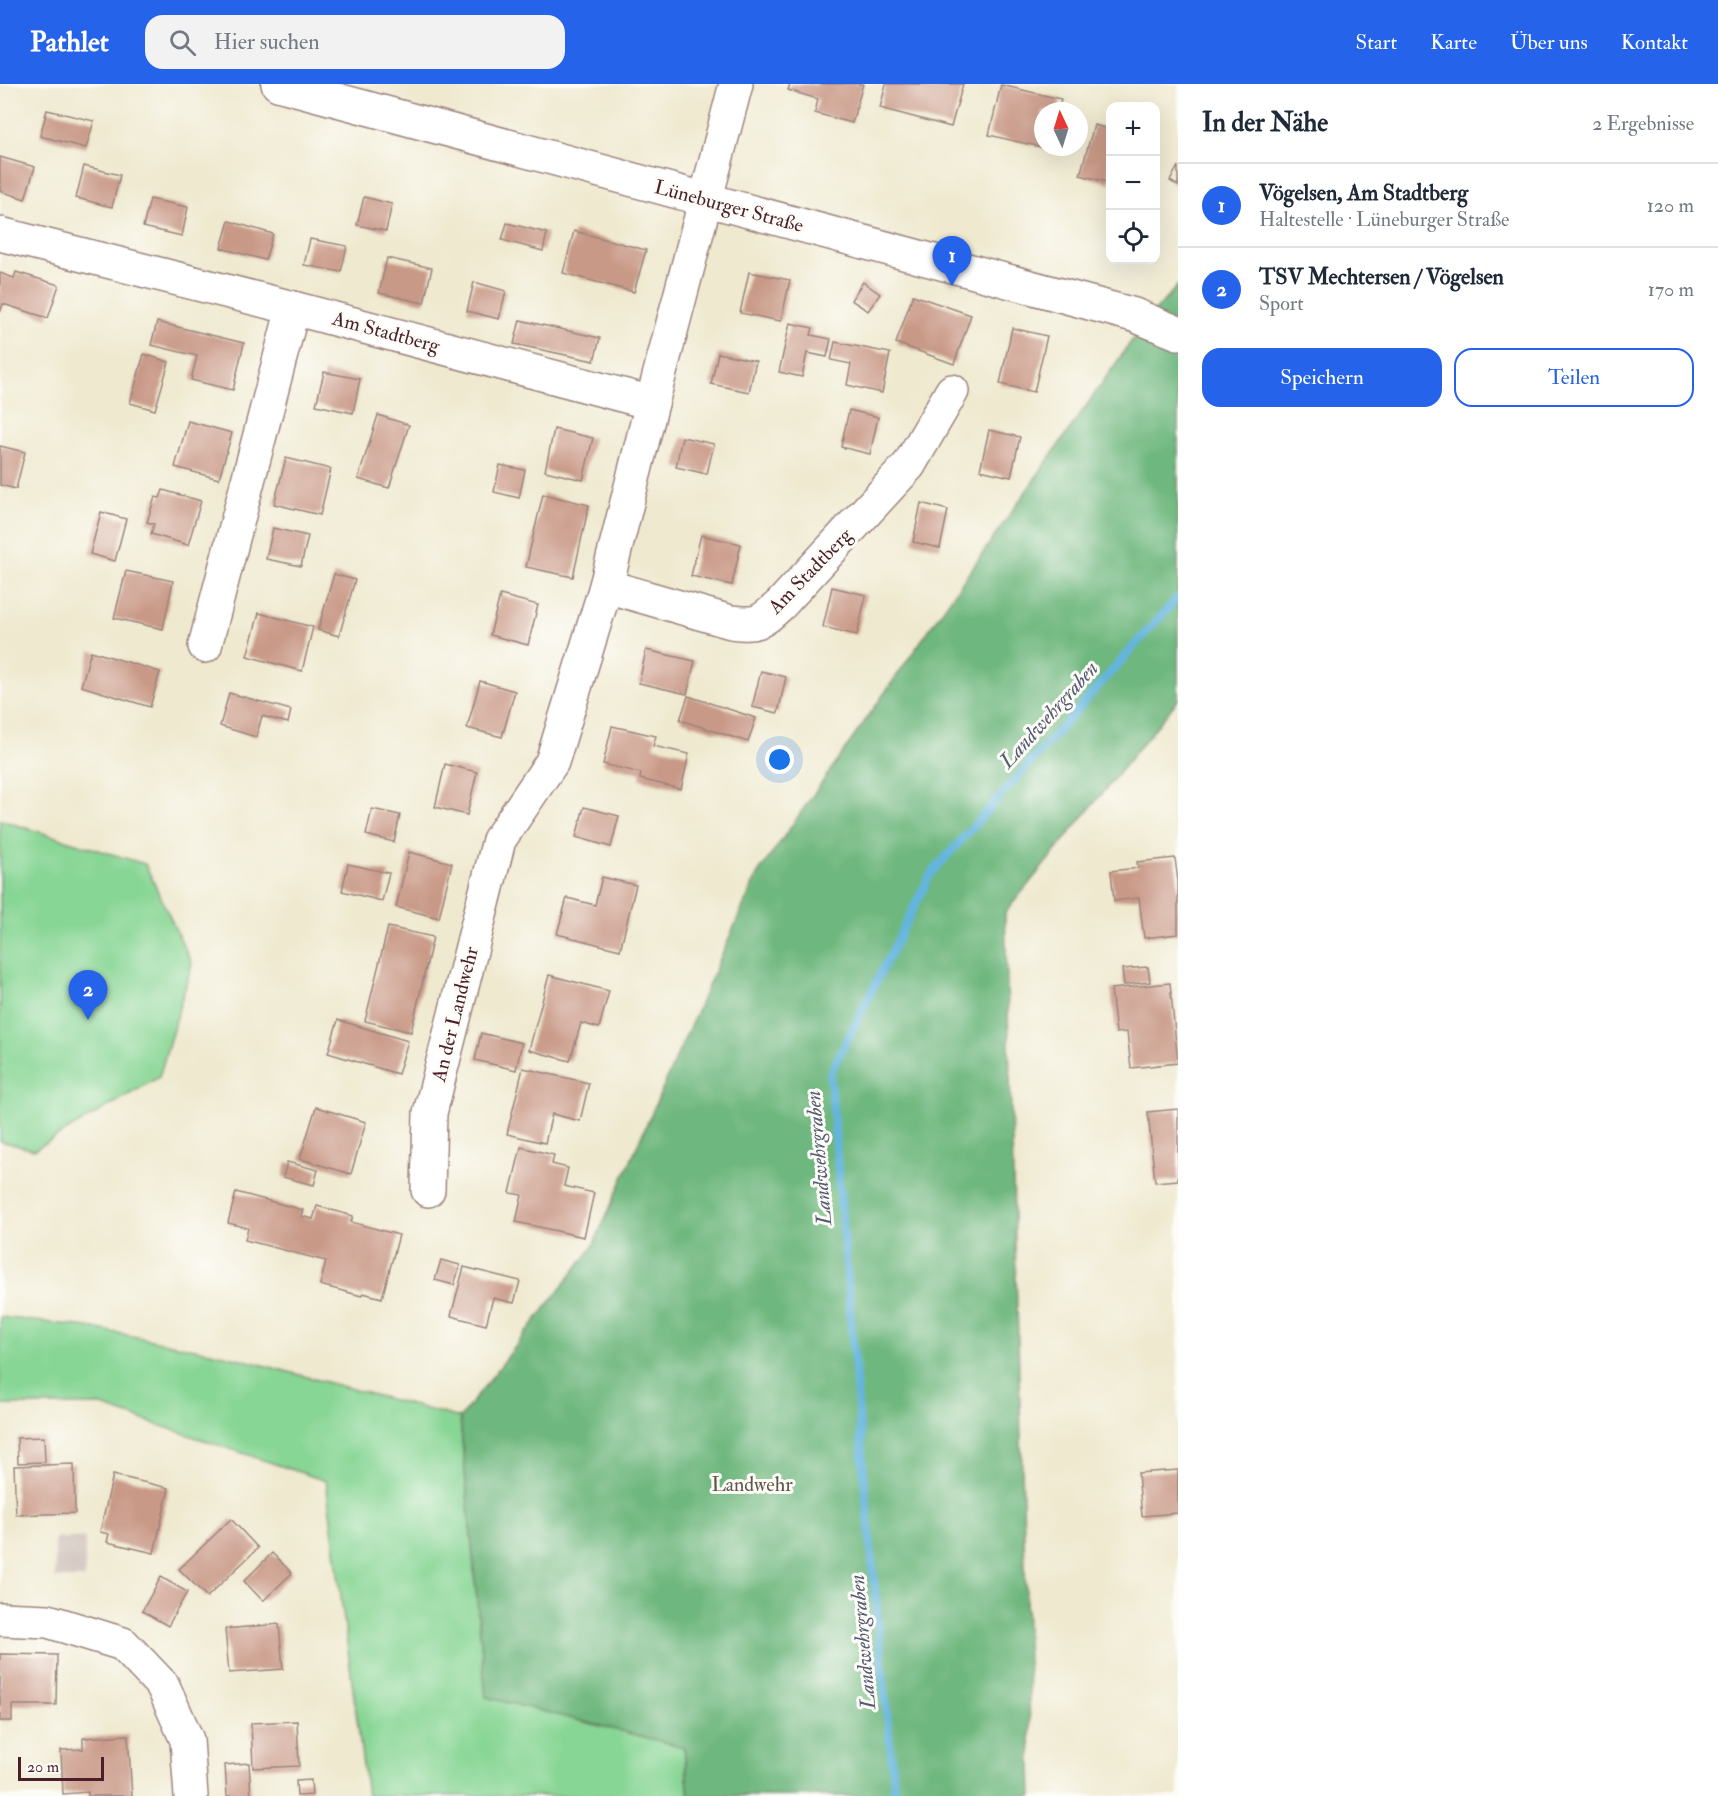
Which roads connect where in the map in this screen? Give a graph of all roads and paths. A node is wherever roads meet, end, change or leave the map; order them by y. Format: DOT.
graph roads {
  1 [pos="278,84"];
  2 [pos="736,84"];
  3 [pos="707,200"];
  4 [pos="0,234"];
  5 [pos="293,308"];
  6 [pos="1178,333"];
  7 [pos="952,392"];
  8 [pos="652,403"];
  9 [pos="606,586"];
  10 [pos="205,646"];
  11 [pos="428,1190"];
  12 [pos="0,1619"];
  13 [pos="191,1796"];
  1 -- 3 [label="street, Lüneburger Straße"];
  2 -- 3 [label="street"];
  3 -- 6 [label="street, Lüneburger Straße"];
  3 -- 8 [label="street"];
  4 -- 5 [label="street, Am Stadtberg"];
  5 -- 8 [label="street, Am Stadtberg"];
  5 -- 10 [label="street"];
  7 -- 9 [label="street, Am Stadtberg"];
  8 -- 9 [label="street"];
  9 -- 11 [label="street, An der Landwehr"];
  12 -- 13 [label="street"];
}
